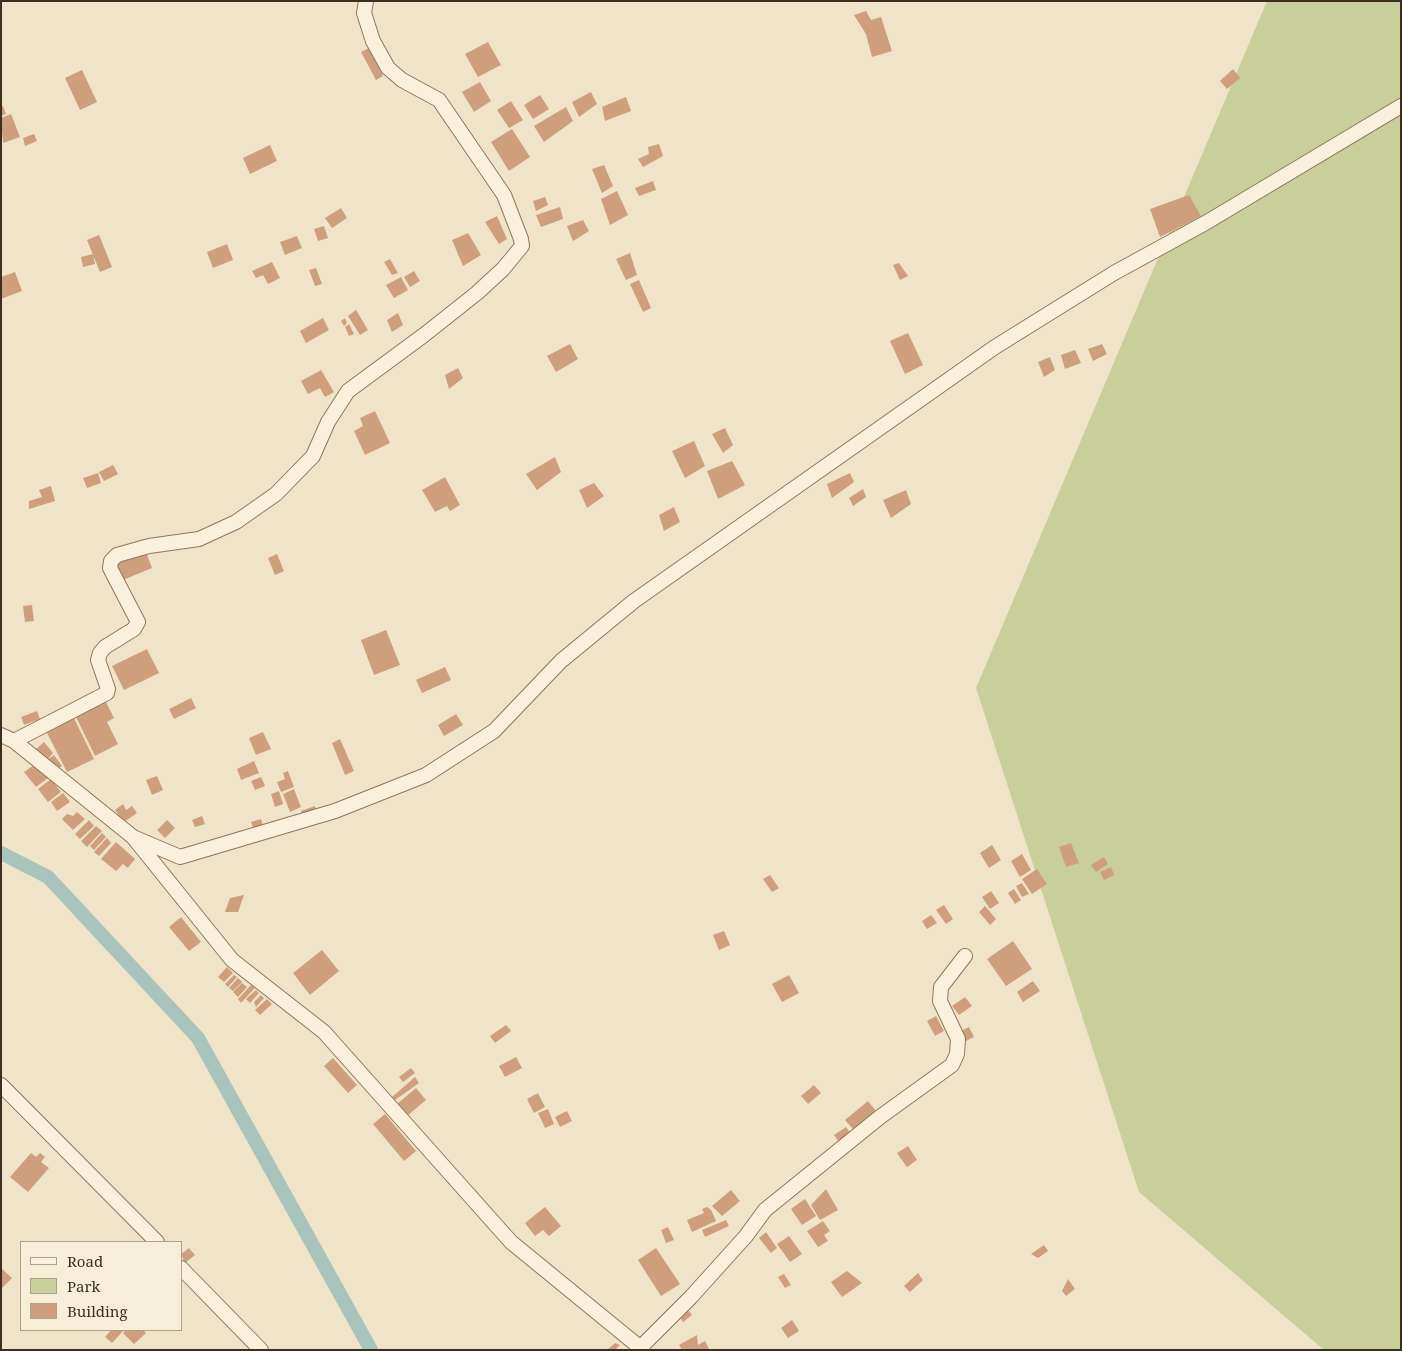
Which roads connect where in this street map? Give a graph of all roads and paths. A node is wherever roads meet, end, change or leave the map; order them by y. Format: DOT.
graph roads {
  1 [pos="366,1"];
  2 [pos="1401,106"];
  3 [pos="8,738"];
  4 [pos="133,837"];
  5 [pos="965,956"];
  6 [pos="1,1085"];
  7 [pos="156,1241"];
  8 [pos="182,1269"];
  9 [pos="642,1348"];
  10 [pos="261,1350"];
  1 -- 3 [label="street"];
  2 -- 4 [label="street"];
  3 -- 4 [label="street"];
  4 -- 9 [label="street"];
  5 -- 9 [label="street"];
  6 -- 7 [label="street"];
  8 -- 10 [label="street"];
}
